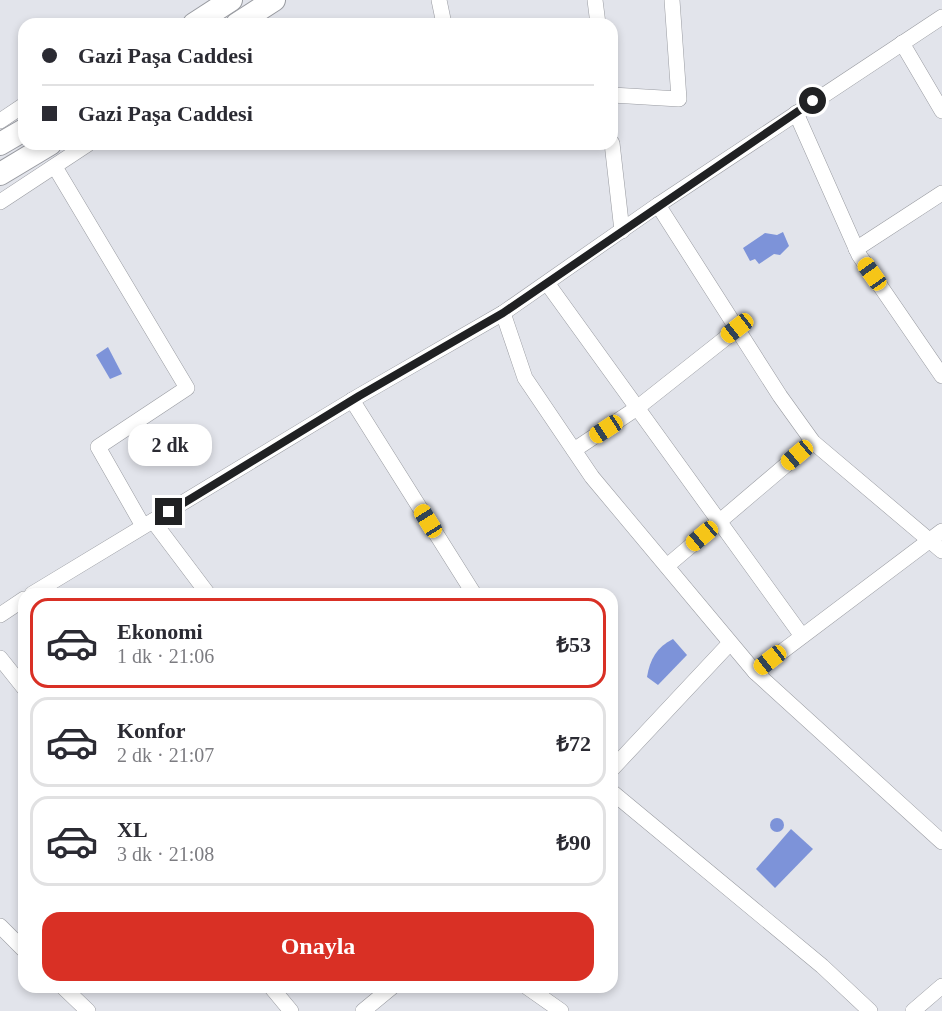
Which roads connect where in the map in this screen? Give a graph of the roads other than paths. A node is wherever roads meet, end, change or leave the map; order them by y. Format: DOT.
graph roads {
  1 [pos="231,0"];
  2 [pos="274,0"];
  3 [pos="440,0"];
  4 [pos="595,0"];
  5 [pos="672,0"];
  6 [pos="942,17"];
  7 [pos="203,18"];
  8 [pos="246,18"];
  9 [pos="443,18"];
  10 [pos="597,18"];
  11 [pos="902,43"];
  12 [pos="618,95"];
  13 [pos="18,109"];
  14 [pos="942,111"];
  15 [pos="796,113"];
  16 [pos="0,121"];
  17 [pos="18,134"];
  18 [pos="0,144"];
  19 [pos="40,150"];
  20 [pos="79,150"];
  21 [pos="613,150"];
  22 [pos="55,167"];
  23 [pos="2,173"];
  24 [pos="942,192"];
  25 [pos="0,202"];
  26 [pos="658,205"];
  27 [pos="622,231"];
  28 [pos="856,249"];
  29 [pos="547,283"];
  30 [pos="503,313"];
  31 [pos="737,328"];
  32 [pos="941,371"];
  33 [pos="352,400"];
  34 [pos="637,408"];
  35 [pos="813,442"];
  36 [pos="574,450"];
  37 [pos="720,521"];
  38 [pos="148,524"];
  39 [pos="935,535"];
  40 [pos="942,551"];
  41 [pos="667,566"];
  42 [pos="42,588"];
  43 [pos="203,588"];
  44 [pos="470,588"];
  45 [pos="18,603"];
  46 [pos="0,615"];
  47 [pos="802,636"];
  48 [pos="730,643"];
  49 [pos="0,658"];
  50 [pos="755,672"];
  51 [pos="18,680"];
  52 [pos="618,763"];
  53 [pos="618,797"];
  54 [pos="942,842"];
  55 [pos="0,926"];
  56 [pos="18,944"];
  57 [pos="942,986"];
  58 [pos="68,993"];
  59 [pos="276,993"];
  60 [pos="385,993"];
  61 [pos="536,993"];
  62 [pos="80,1008"];
  63 [pos="291,1011"];
  64 [pos="363,1011"];
  65 [pos="561,1011"];
  66 [pos="870,1011"];
  67 [pos="913,1011"];
  1 -- 7 [label="highway"];
  2 -- 8 [label="highway"];
  3 -- 9 [label="street"];
  4 -- 10 [label="street"];
  5 -- 12 [label="street"];
  6 -- 11 [label="street"];
  11 -- 14 [label="street"];
  11 -- 15 [label="street"];
  13 -- 16 [label="street"];
  15 -- 26 [label="street"];
  15 -- 28 [label="street"];
  17 -- 18 [label="highway"];
  19 -- 23 [label="highway"];
  20 -- 22 [label="street"];
  21 -- 27 [label="street"];
  22 -- 25 [label="street"];
  22 -- 38 [label="street"];
  24 -- 28 [label="street"];
  26 -- 27 [label="street"];
  26 -- 31 [label="street"];
  27 -- 29 [label="street"];
  28 -- 32 [label="street"];
  29 -- 30 [label="street"];
  29 -- 34 [label="street"];
  30 -- 33 [label="street"];
  30 -- 36 [label="street"];
  31 -- 34 [label="street"];
  31 -- 35 [label="street"];
  33 -- 38 [label="street"];
  33 -- 44 [label="street"];
  34 -- 36 [label="street"];
  34 -- 37 [label="street"];
  35 -- 37 [label="street"];
  35 -- 39 [label="street"];
  36 -- 41 [label="street"];
  37 -- 41 [label="street"];
  37 -- 47 [label="street"];
  38 -- 42 [label="street"];
  38 -- 43 [label="street"];
  39 -- 40 [label="street"];
  39 -- 47 [label="street"];
  41 -- 48 [label="street"];
  45 -- 46 [label="street"];
  47 -- 50 [label="street"];
  48 -- 50 [label="street"];
  48 -- 52 [label="street"];
  49 -- 51 [label="street"];
  50 -- 54 [label="street"];
  53 -- 66 [label="street"];
  55 -- 56 [label="street"];
  57 -- 67 [label="street"];
  58 -- 62 [label="street"];
  59 -- 63 [label="street"];
  60 -- 64 [label="street"];
  61 -- 65 [label="street"];
}
